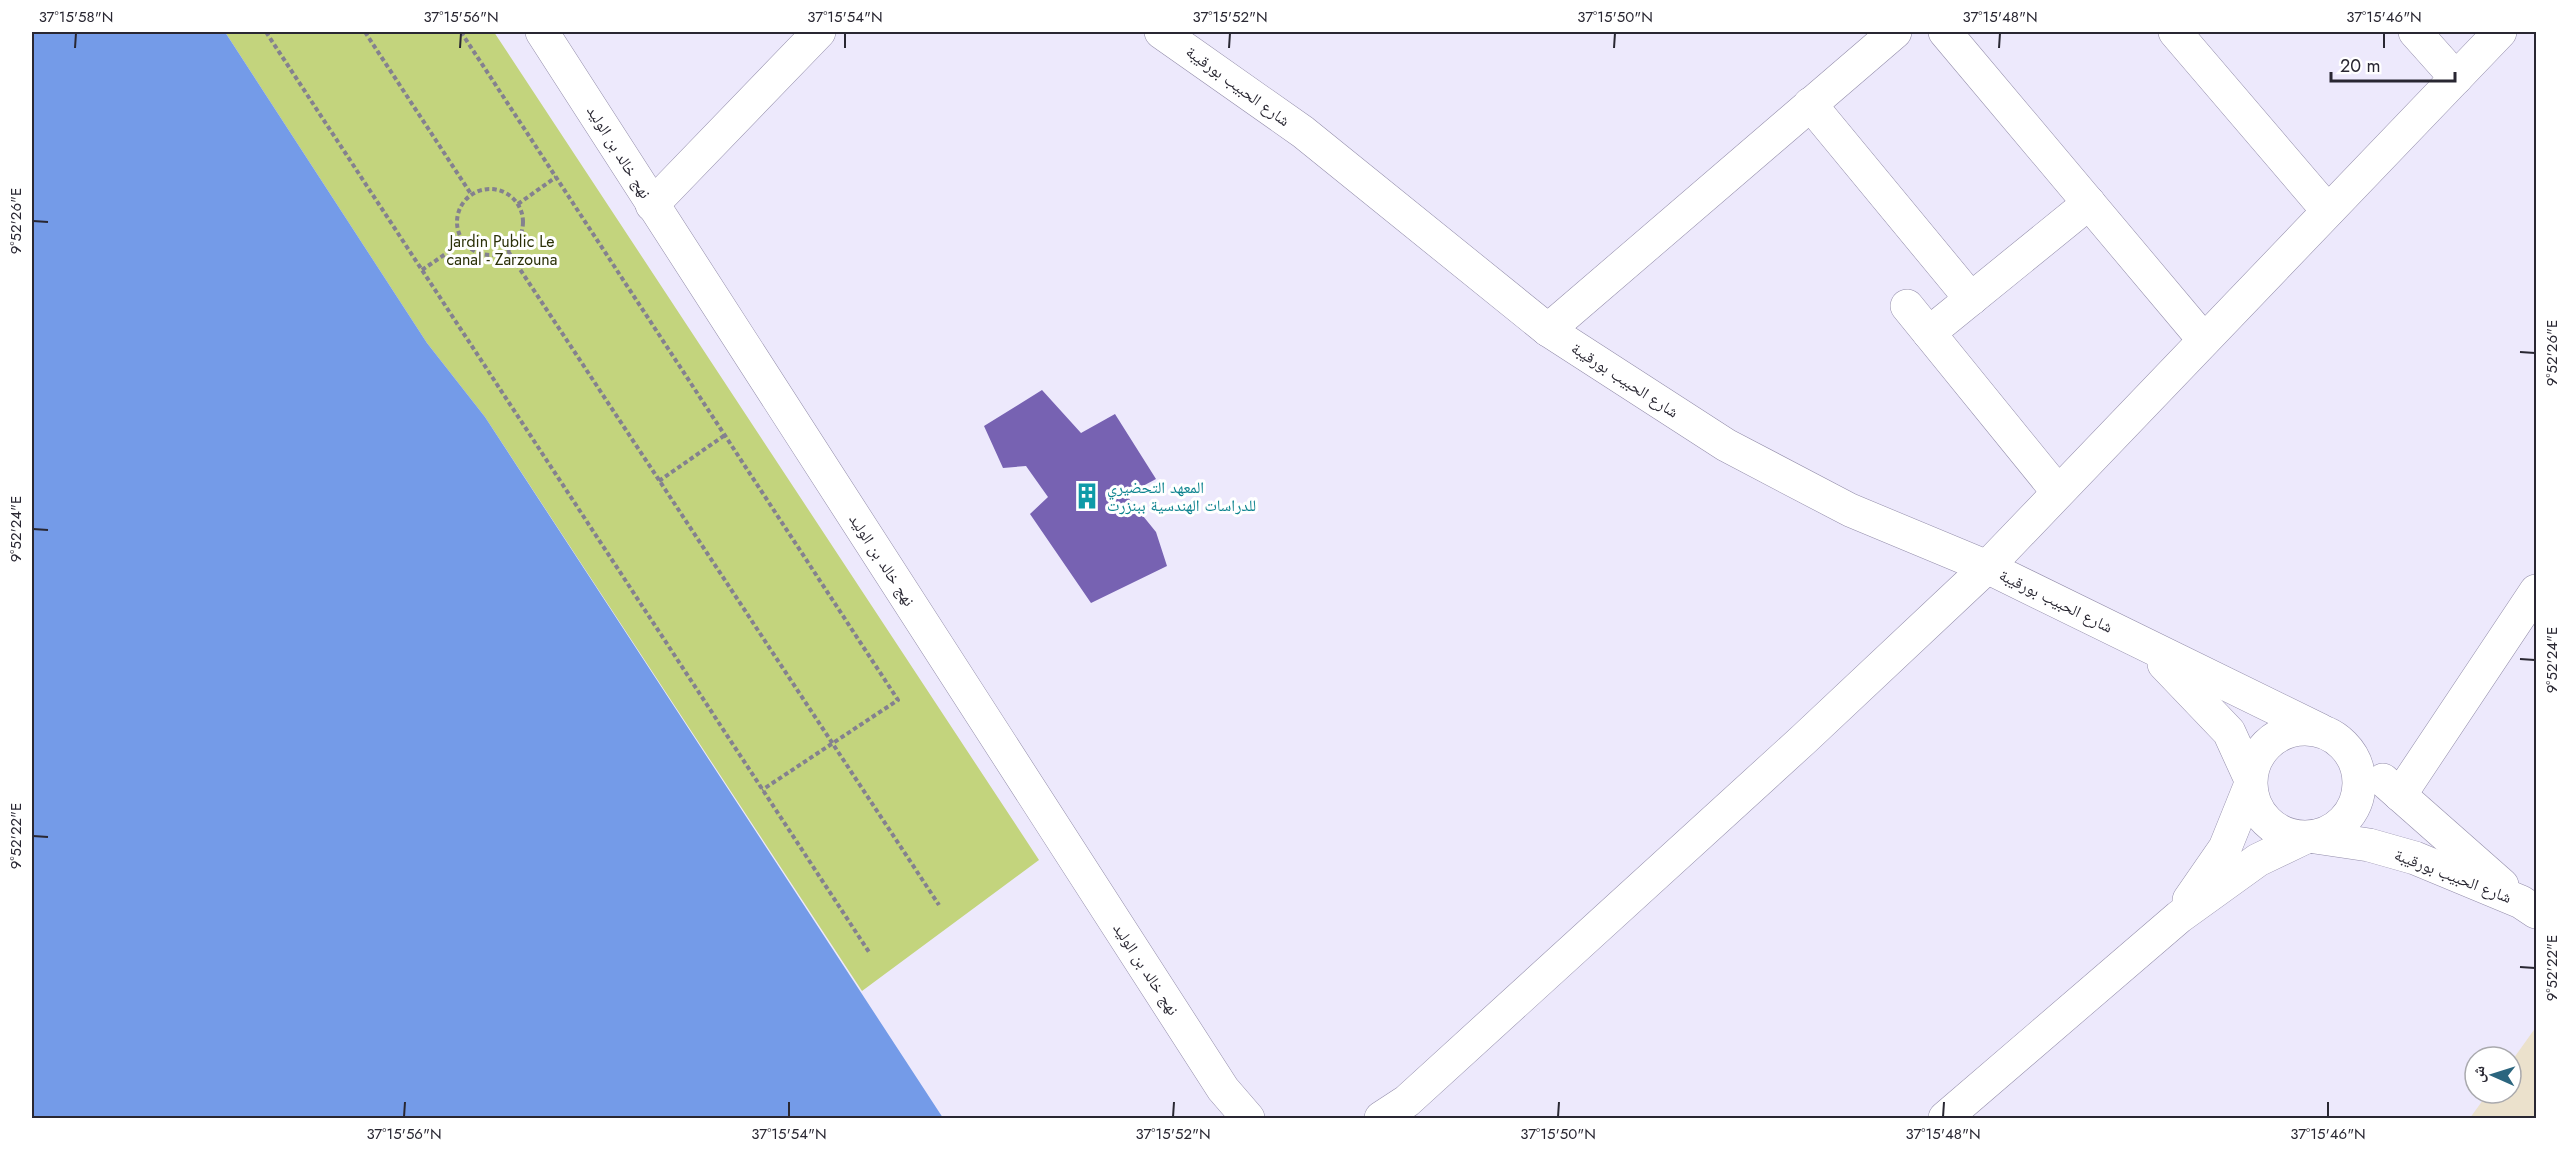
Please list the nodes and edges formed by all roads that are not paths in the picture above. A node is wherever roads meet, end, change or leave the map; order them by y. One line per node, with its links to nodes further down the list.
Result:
1 (542, 32): 12 (street, نهج خالد بن الوليد)
2 (819, 32): 12 (street)
3 (1161, 32): 16 (street, شارع الحبيب بورقيبة)
4 (1945, 32): 11 (street)
5 (2175, 32): 13 (street)
6 (2415, 32): 9 (street)
7 (2500, 32): 9 (street)
8 (1888, 34): 10 (street)
9 (2456, 78): 13 (street)
10 (1810, 104): 14 (street); 16 (street)
11 (2089, 203): 14 (street); 18 (street)
12 (652, 204): 29 (street, نهج خالد بن الوليد)
13 (2328, 211): 18 (street)
14 (1971, 299): 17 (street)
15 (1907, 306): 17 (street)
16 (1548, 330): 20 (street, شارع الحبيب بورقيبة)
17 (1929, 333): 19 (street)
18 (2204, 340): 19 (street)
19 (2058, 492): 20 (street)
20 (1986, 567): 22 (street, شارع الحبيب بورقيبة); 32 (street)
21 (2536, 591): 25 (street)
22 (2141, 642): 23 (street, شارع الحبيب بورقيبة); 24 (street, شارع الحبيب بورقيبة)
23 (2333, 739): 24 (street); 25 (street, شارع الحبيب بورقيبة); 26 (street)
24 (2250, 782): 26 (street); 28 (street)
25 (2400, 795): 27 (street, شارع الحبيب بورقيبة)
26 (2310, 837): 27 (street, شارع الحبيب بورقيبة); 28 (street)
27 (2529, 907)
28 (2179, 917): 33 (street)
29 (1223, 1089): 30 (street, نهج خالد بن الوليد); 31 (street, نهج خالد بن الوليد)
30 (1236, 1119)
31 (1248, 1119)
32 (1381, 1119)
33 (1944, 1119)

